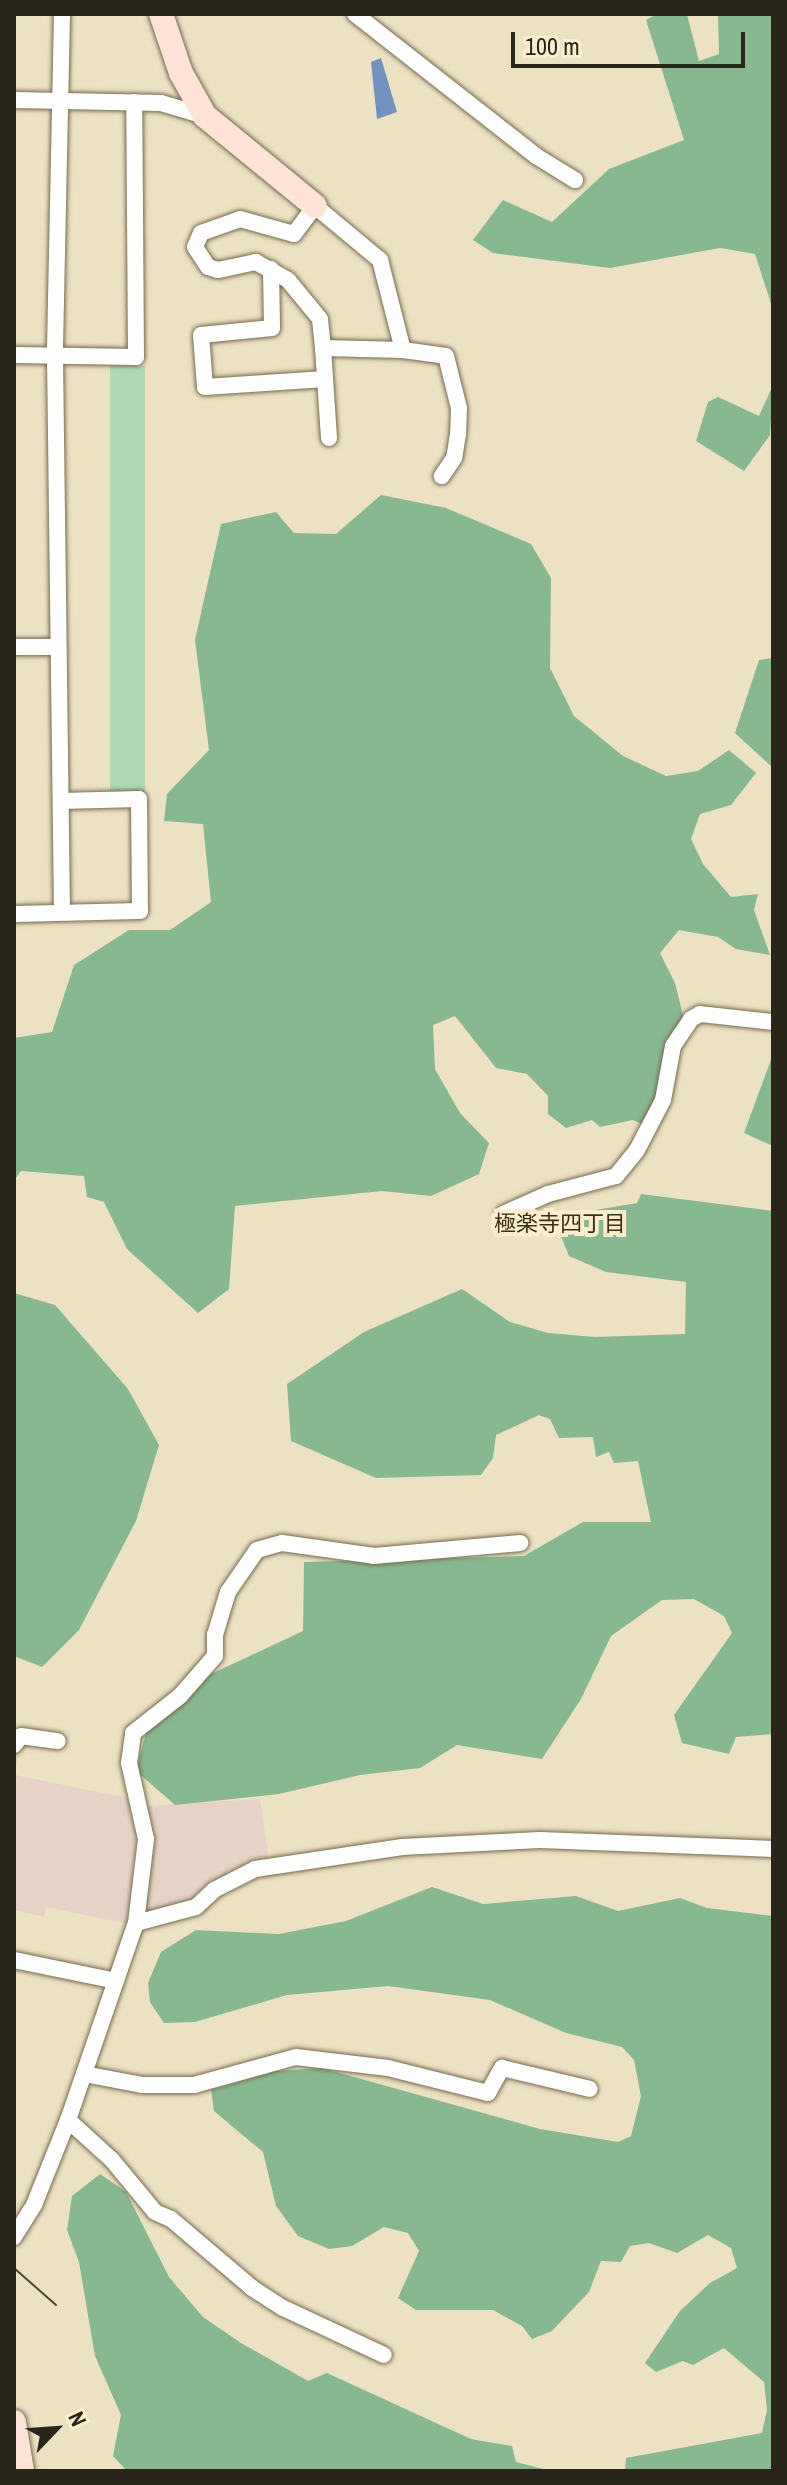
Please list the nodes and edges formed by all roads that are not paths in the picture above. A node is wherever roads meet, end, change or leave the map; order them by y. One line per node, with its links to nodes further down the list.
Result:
1 (62, 14): 5 (street)
2 (161, 14): 7 (street)
3 (355, 14): 8 (street)
4 (14, 100): 5 (street)
5 (61, 101): 6 (street); 14 (street)
6 (134, 102): 7 (street); 14 (street)
7 (205, 116): 9 (street)
8 (575, 180)
9 (315, 206): 10 (street); 12 (street)
10 (271, 269): 11 (street); 15 (street)
11 (323, 348): 12 (street); 15 (street)
12 (403, 350): 17 (street)
13 (14, 355): 14 (street)
14 (55, 356): 19 (street)
15 (325, 379): 16 (street)
16 (329, 438)
17 (442, 476)
18 (14, 647): 19 (street)
19 (57, 647): 20 (street)
20 (61, 801): 21 (street); 21 (street)
21 (62, 912): 22 (street)
22 (14, 914)
23 (773, 1022): 24 (street)
24 (503, 1214)
25 (520, 1543): 29 (street)
26 (58, 1741): 27 (street)
27 (14, 1745)
28 (773, 1849): 29 (street)
29 (136, 1923): 31 (street)
30 (14, 1960): 31 (street)
31 (116, 1981): 32 (street)
32 (84, 2074): 33 (street); 34 (street)
33 (590, 2089)
34 (68, 2120): 35 (street); 36 (street)
35 (14, 2237)
36 (384, 2355)
37 (14, 2422): 38 (street)
38 (22, 2471)

